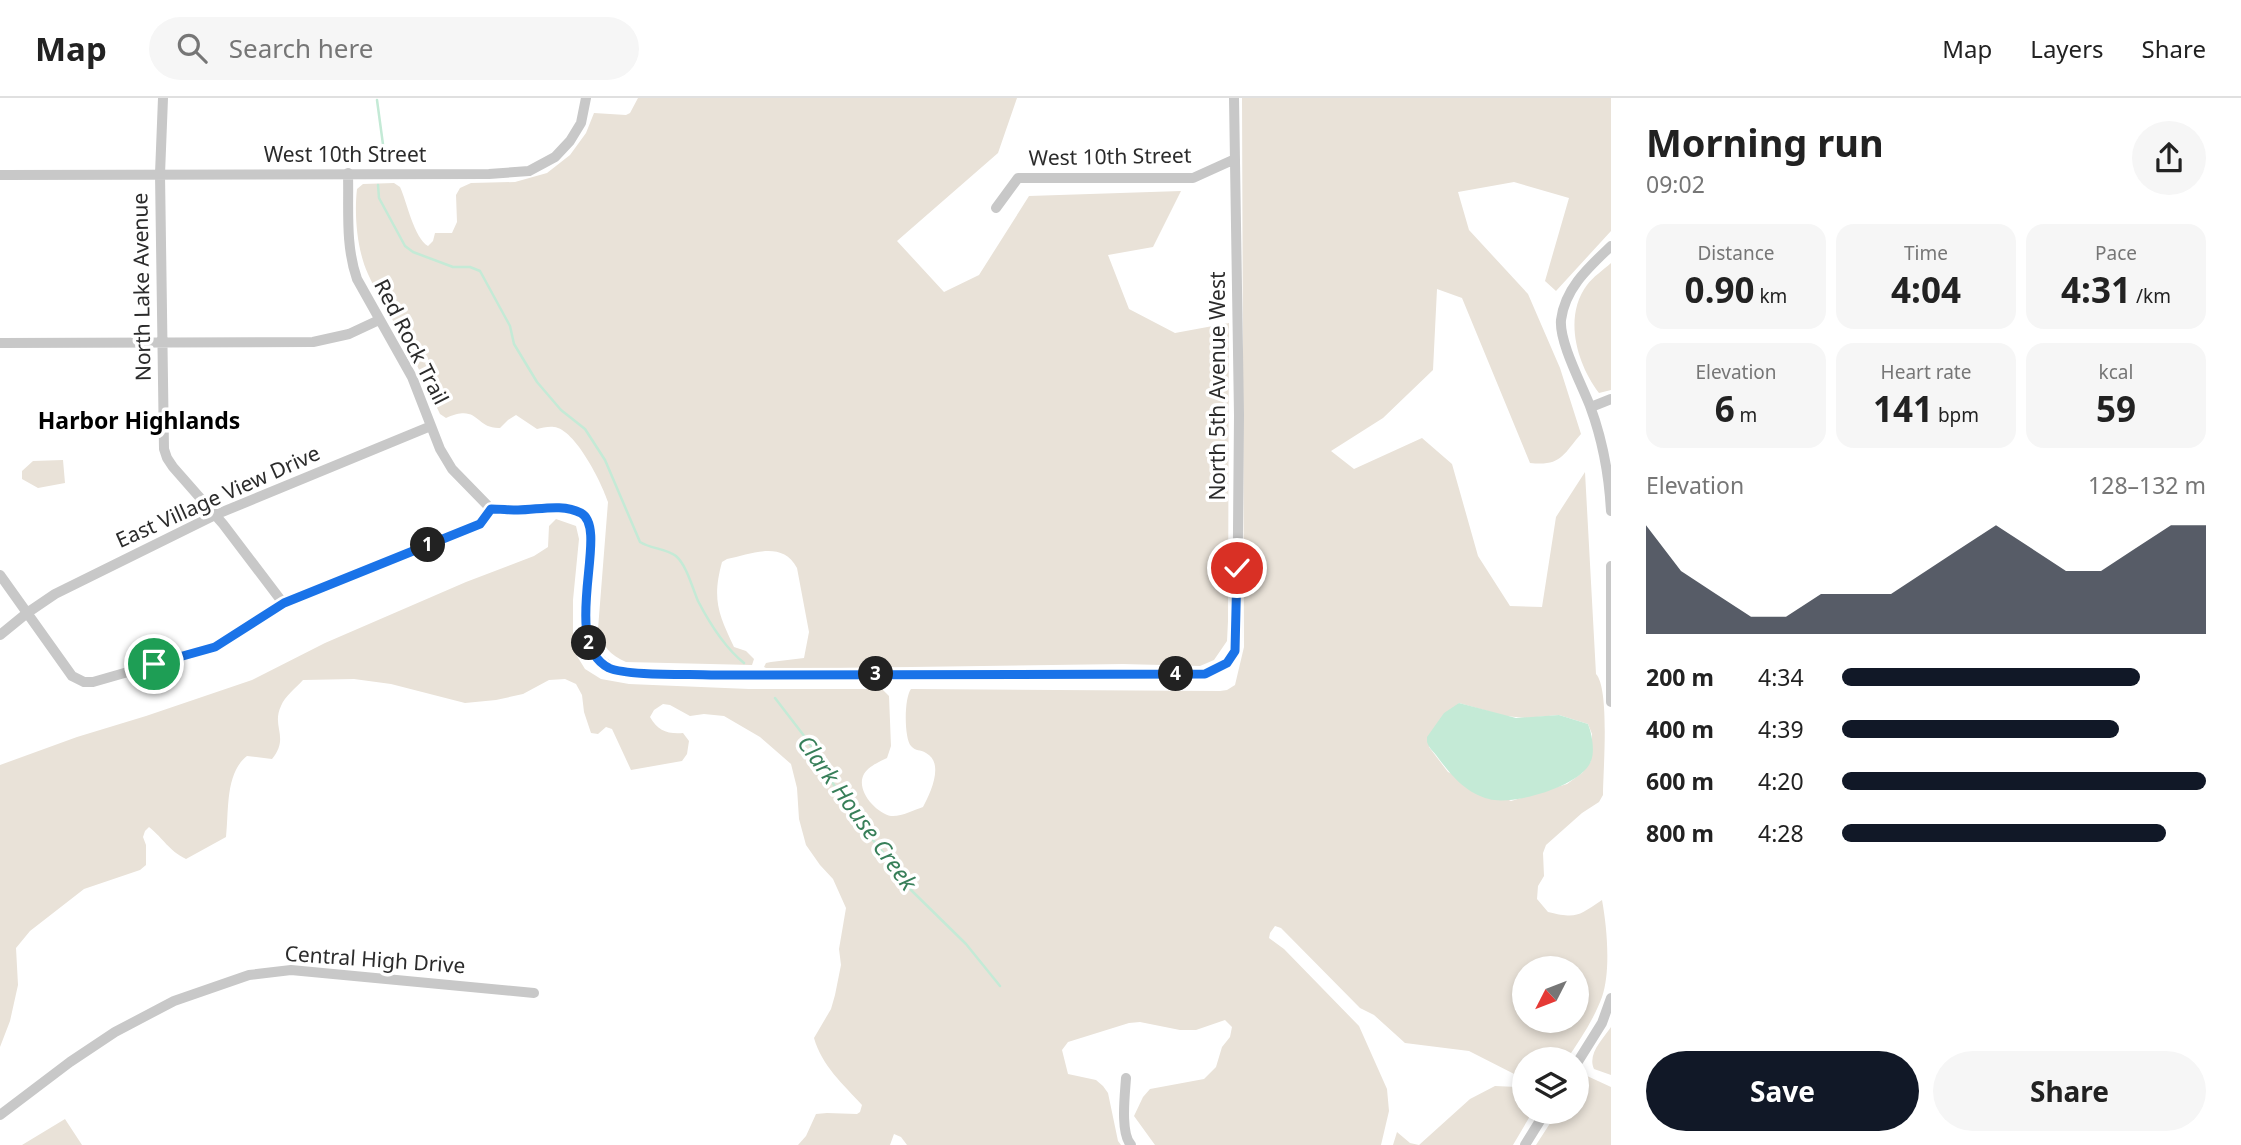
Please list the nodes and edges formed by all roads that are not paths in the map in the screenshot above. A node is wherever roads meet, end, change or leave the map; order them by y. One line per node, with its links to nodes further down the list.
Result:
1 (163, 98): 6 (street, North Lake Avenue)
2 (586, 98): 5 (street, West 10th Street)
3 (1234, 98): 4 (street, North 5th Avenue West)
4 (1235, 159): 8 (street, West 10th Street); 16 (street, North 5th Avenue West)
5 (348, 173): 6 (street, West 10th Street); 10 (street, Red Rock Trail)
6 (160, 174): 7 (street, West 10th Street); 11 (street, North Lake Avenue)
7 (0, 175)
8 (996, 208)
9 (1611, 246): 14 (street)
10 (379, 320): 11 (street); 15 (street, Red Rock Trail)
11 (162, 342): 12 (street); 18 (street, North Lake Avenue)
12 (0, 343)
13 (1611, 399): 14 (street)
14 (1591, 407): 17 (street)
15 (431, 426): 16 (street, Red Rock Trail); 18 (street, East Village View Drive)
16 (491, 509): 21 (street)
17 (1611, 511)
18 (215, 515): 21 (street, North Lake Avenue); 22 (street, East Village View Drive)
19 (1611, 566): 24 (street)
20 (0, 575): 22 (street)
21 (284, 603): 22 (street)
22 (27, 613): 23 (street, East Village View Drive)
23 (0, 635)
24 (1611, 681): 25 (street)
25 (1611, 702)
26 (534, 993): 30 (street, Central High Drive)
27 (1611, 998): 28 (street)
28 (1587, 1047)
29 (1126, 1078): 32 (street)
30 (0, 1115)
31 (1538, 1124): 33 (street)
32 (1131, 1145)
33 (1525, 1145)

